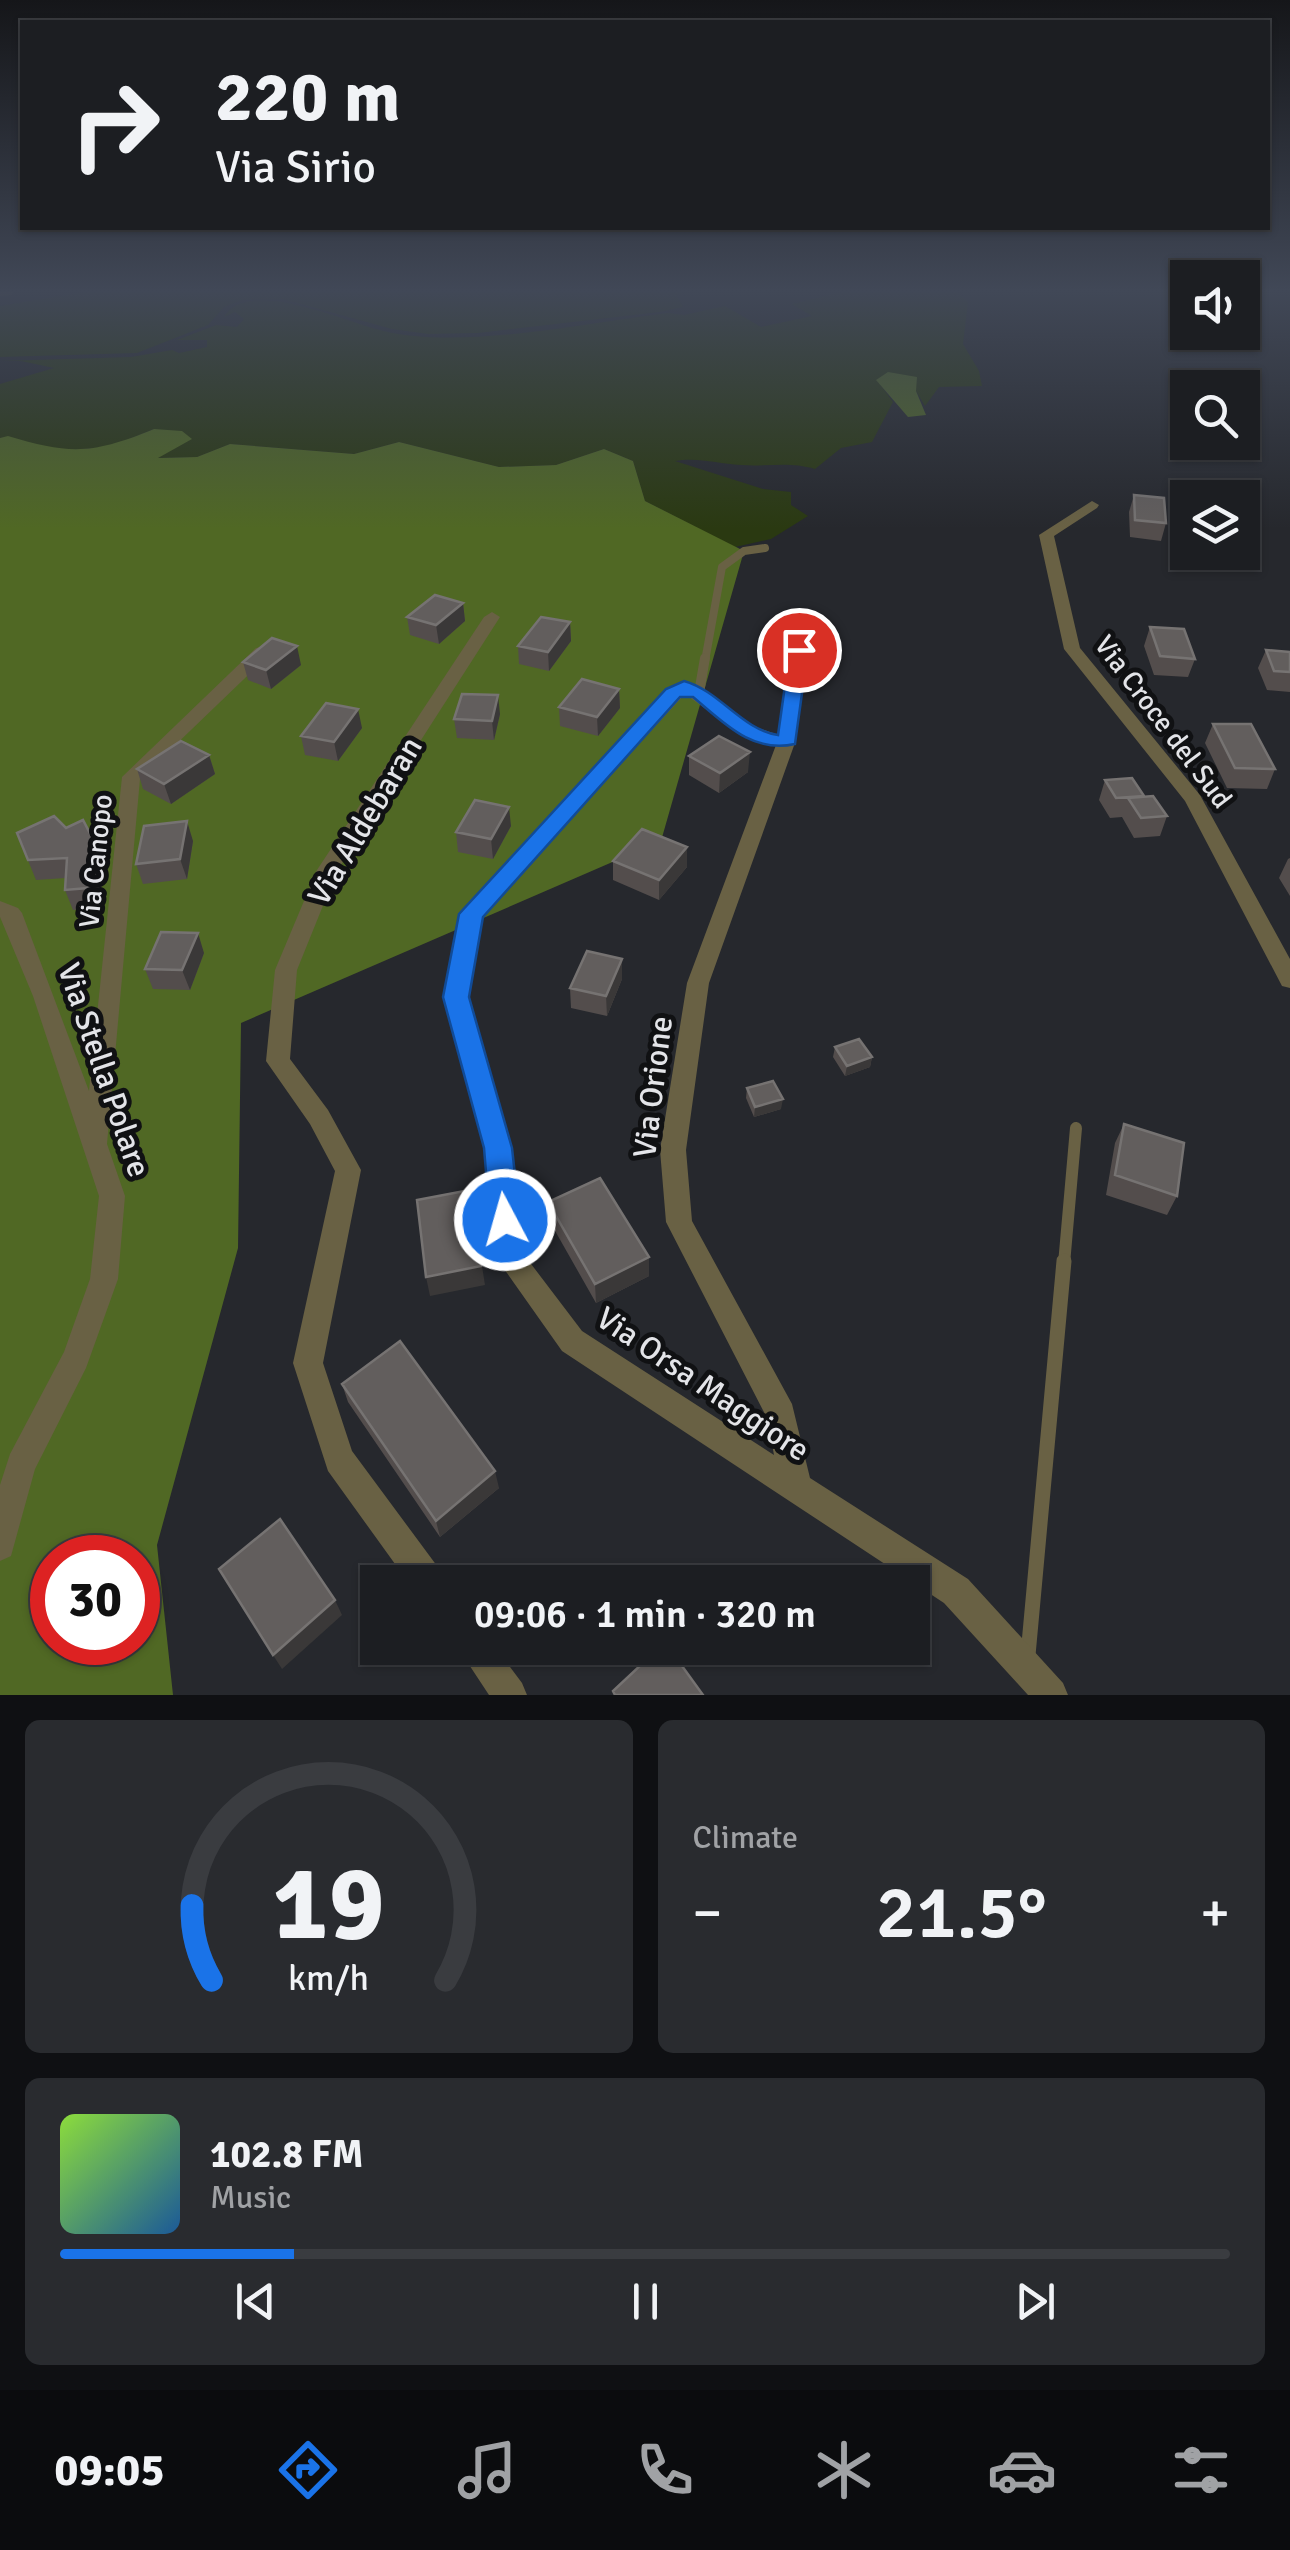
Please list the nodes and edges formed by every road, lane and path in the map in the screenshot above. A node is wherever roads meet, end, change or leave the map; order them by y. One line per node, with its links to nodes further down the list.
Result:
1 (1092, 505): 9 (street, Via Croce del Sud)
2 (764, 548): 6 (lane)
3 (492, 617): 14 (street, Via Aldebaran)
4 (274, 640): 11 (street, Via Canopo)
5 (799, 650): 7 (street, Via Orione)
6 (686, 693): 7 (street); 12 (street, Via Orsa Maggiore)
7 (787, 740): 12 (street, Via Orione)
8 (0, 908): 11 (street, Via Stella Polare)
9 (1290, 980)
10 (1076, 1128): 16 (lane)
11 (96, 1147): 13 (street, Via Stella Polare)
12 (798, 1490): 16 (street, Via Orsa Maggiore)
13 (0, 1544)
14 (416, 1565)
15 (488, 1665): 17 (street)
16 (1027, 1669): 18 (street, Via Orsa Maggiore)
17 (510, 1695)
18 (1051, 1695)

